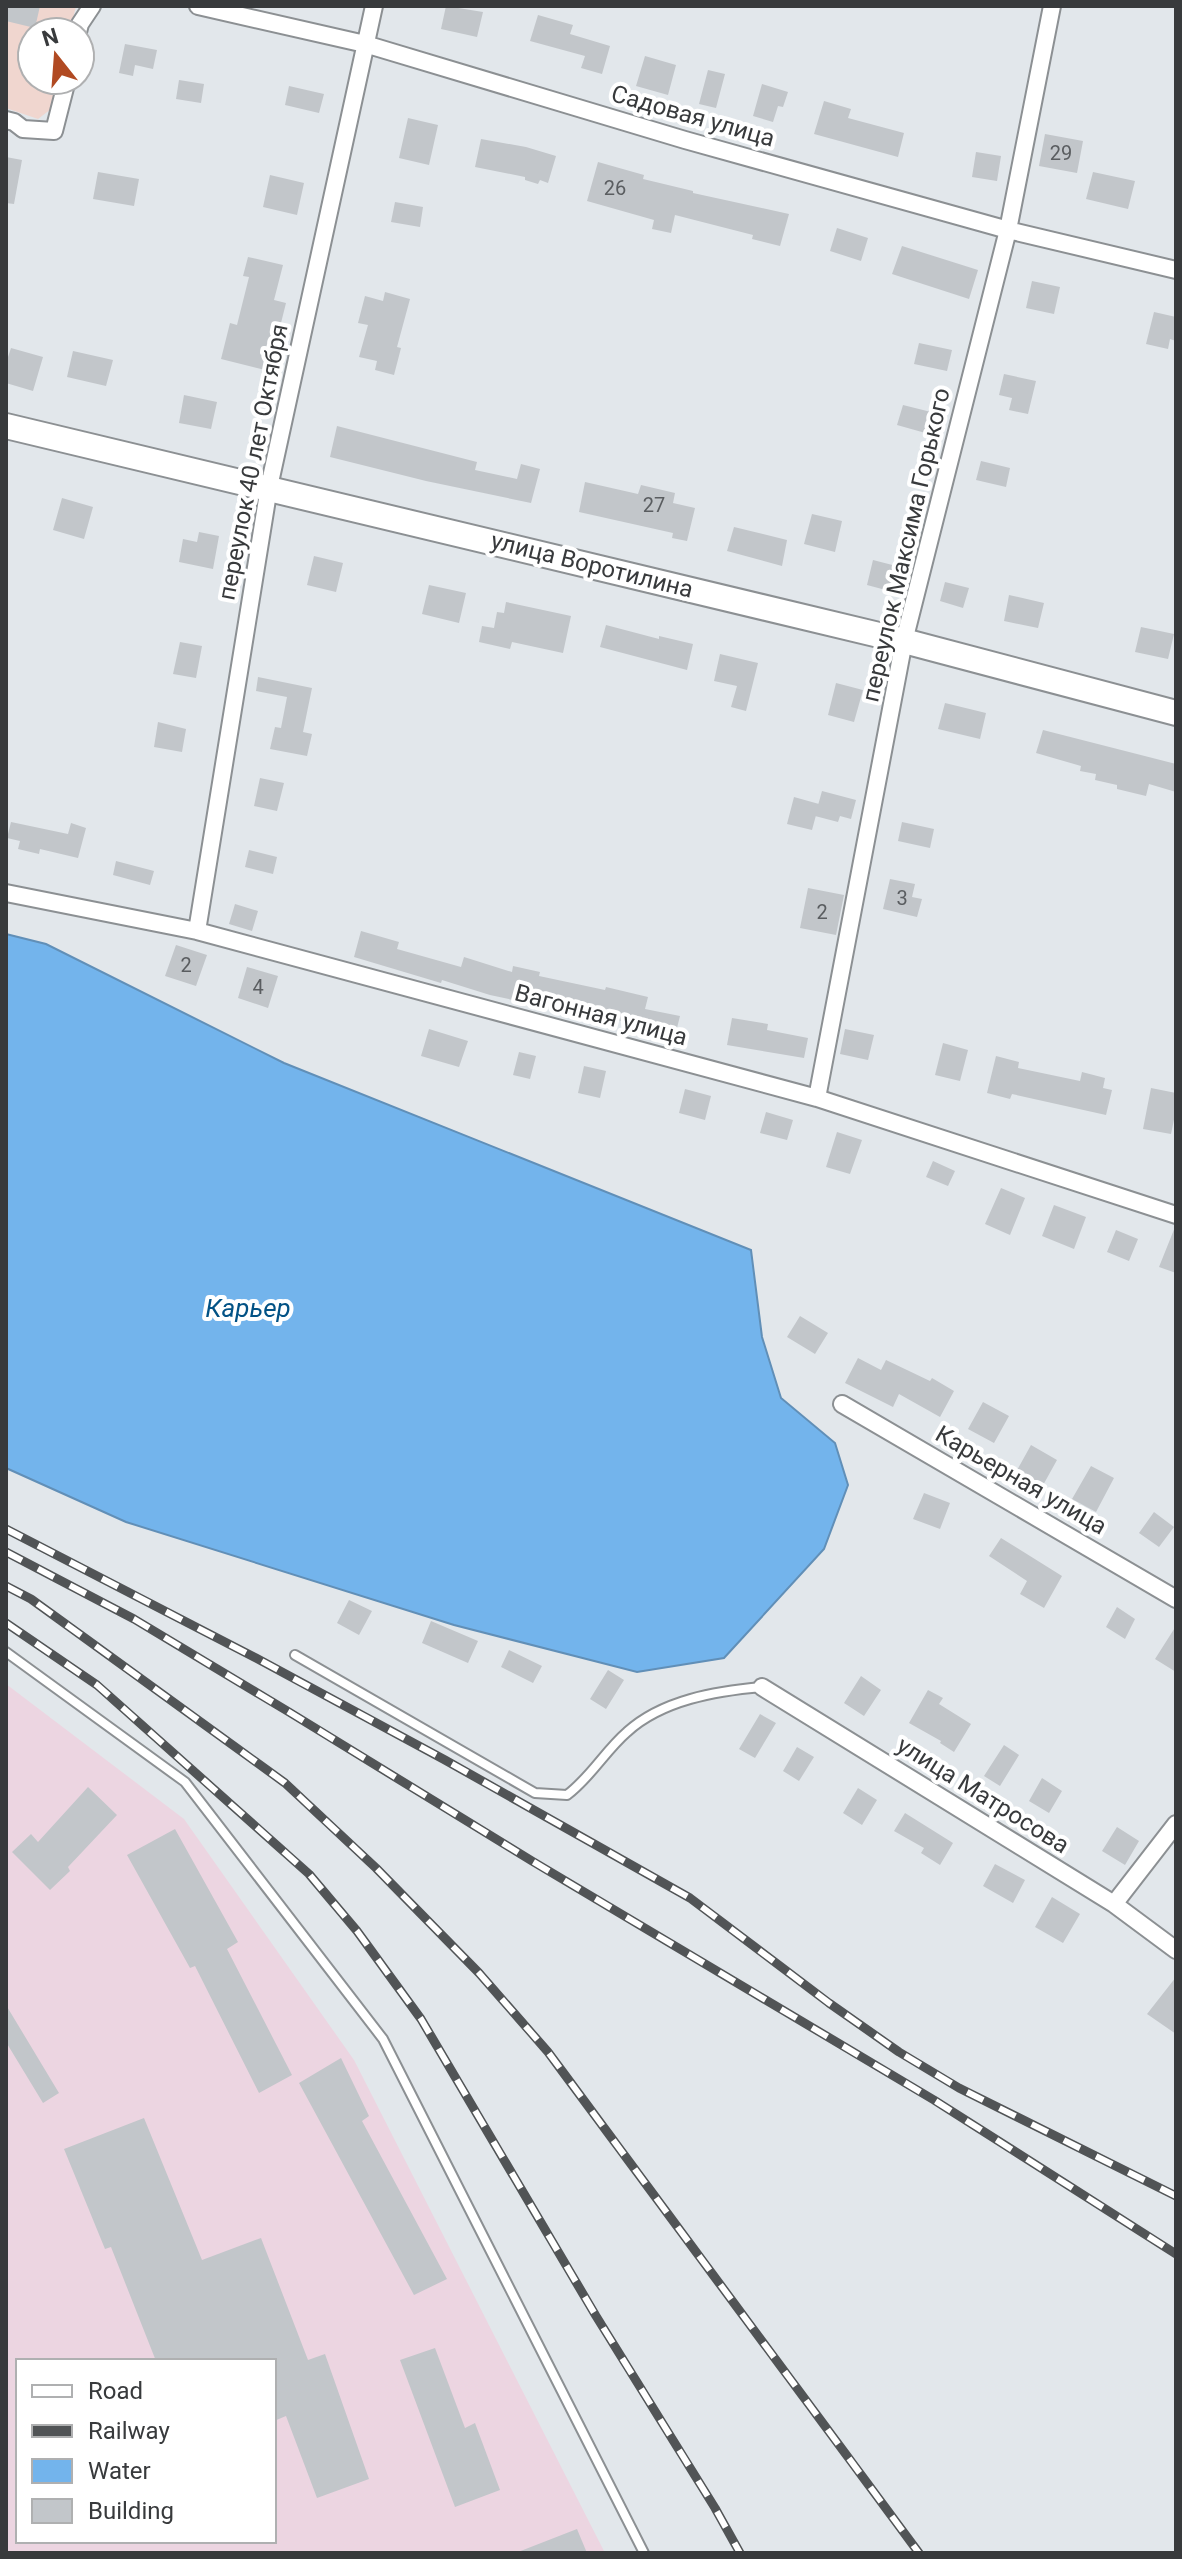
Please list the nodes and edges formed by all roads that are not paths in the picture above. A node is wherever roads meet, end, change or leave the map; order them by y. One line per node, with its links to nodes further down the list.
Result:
1 (198, 6): 4 (street, Садовая улица)
2 (374, 6): 4 (street, переулок 40 лет Октября)
3 (1052, 6): 7 (street, переулок Максима Горького)
4 (365, 44): 7 (street, Садовая улица); 10 (street, переулок 40 лет Октября)
5 (63, 96): 6 (street)
6 (6, 120)
7 (1008, 230): 8 (street, Садовая улица); 11 (street, переулок Максима Горького)
8 (1176, 270)
9 (6, 426): 10 (street, улица Воротилина)
10 (269, 487): 11 (street, улица Воротилина); 14 (street, переулок 40 лет Октября)
11 (904, 641): 12 (street, улица Воротилина); 15 (street, переулок Максима Горького)
12 (1176, 713)
13 (6, 893): 14 (street, Вагонная улица)
14 (197, 931): 15 (street, Вагонная улица)
15 (817, 1098): 16 (street, Вагонная улица)
16 (1176, 1215)
17 (842, 1404): 18 (street, Карьерная улица)
18 (1176, 1599)
19 (6, 1652): 25 (lane)
20 (295, 1655): 21 (lane)
21 (762, 1687): 23 (street, улица Матросова)
22 (1176, 1824): 23 (street)
23 (1114, 1904): 24 (street, улица Матросова)
24 (1176, 1950)
25 (644, 2553)

